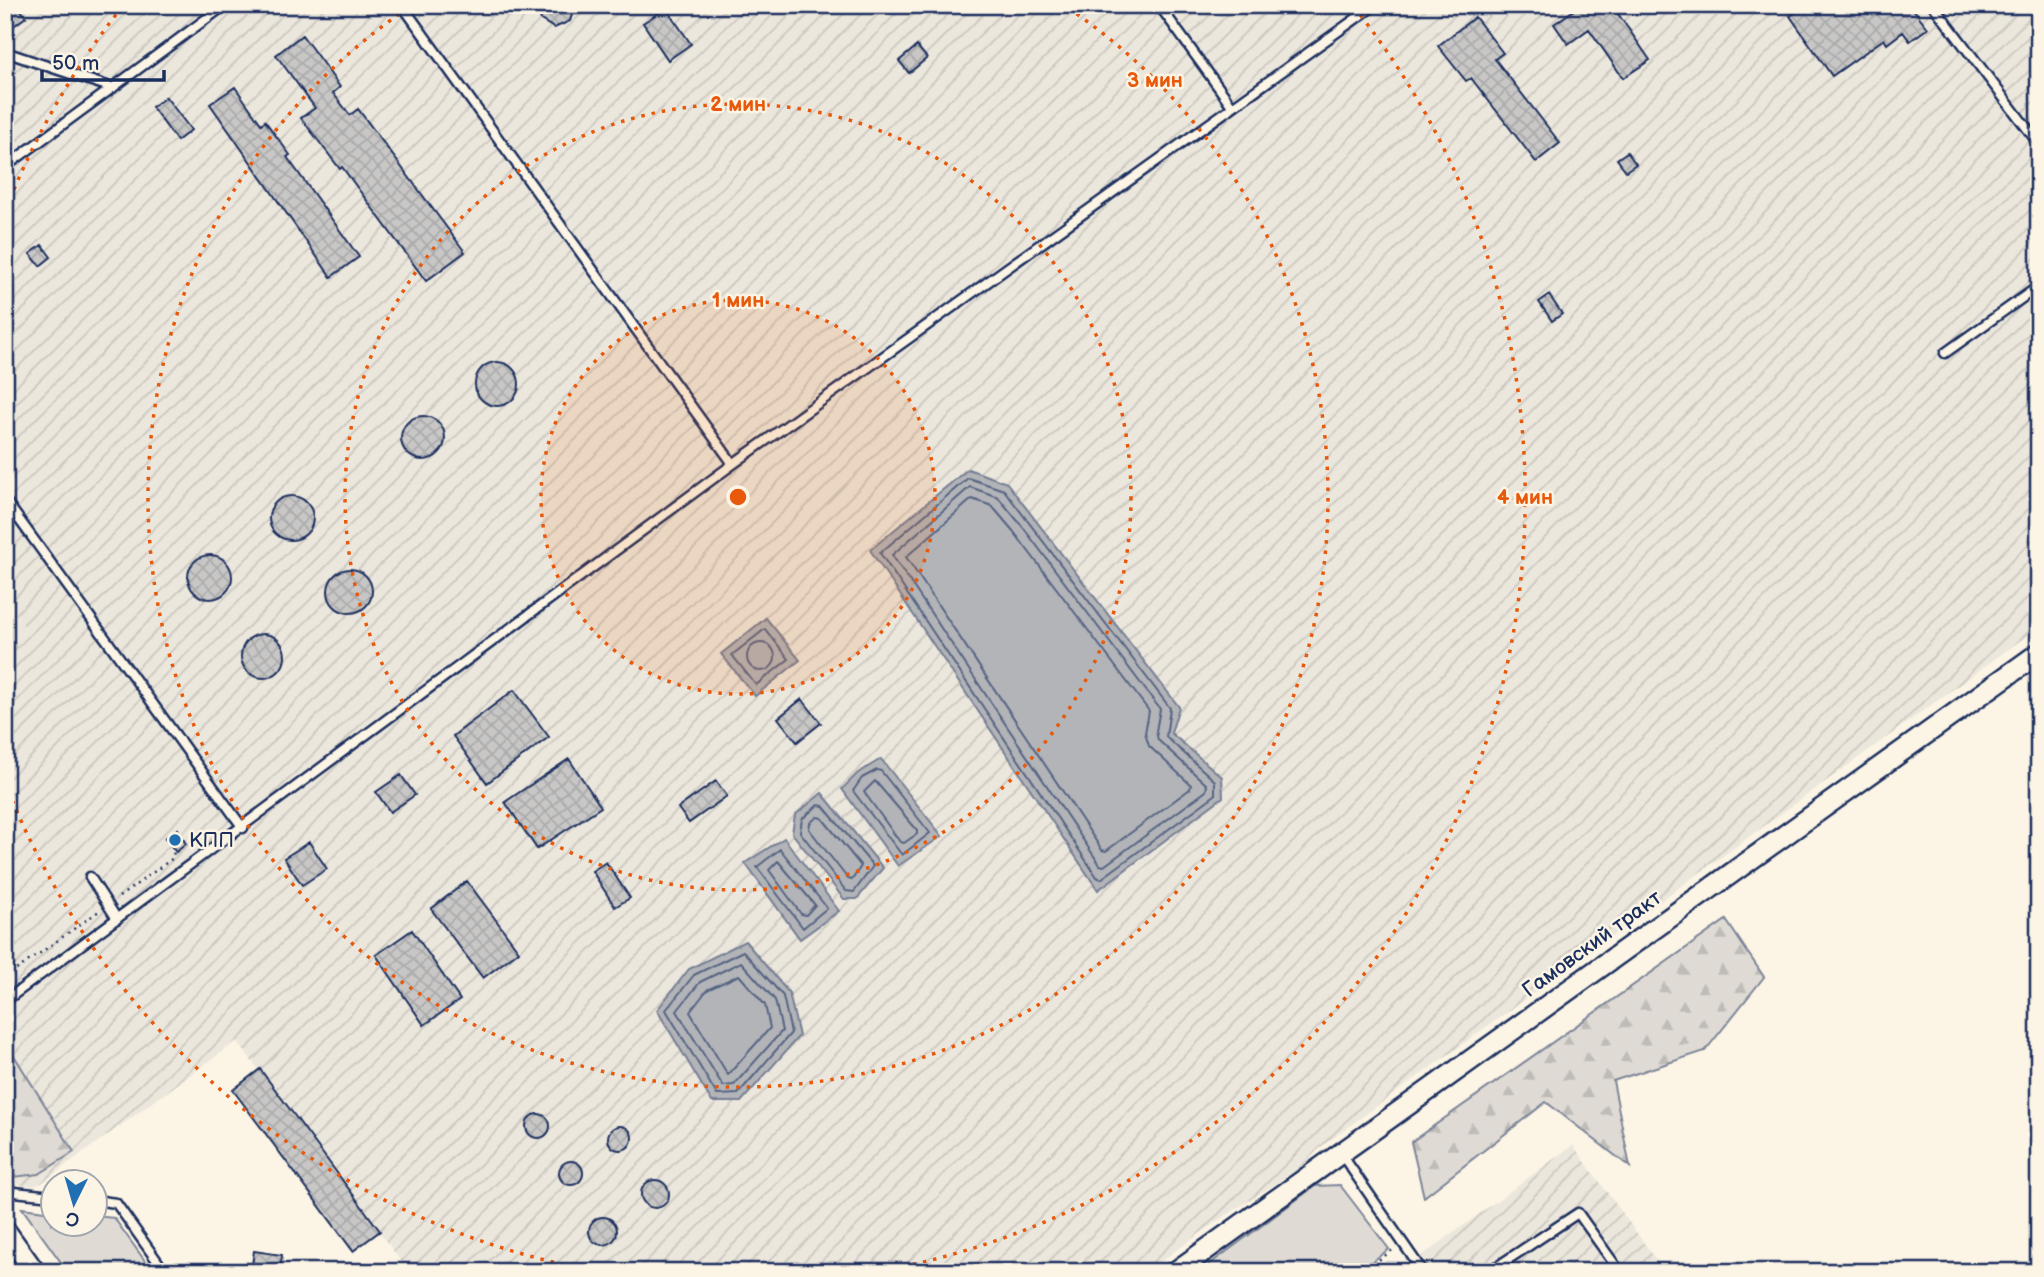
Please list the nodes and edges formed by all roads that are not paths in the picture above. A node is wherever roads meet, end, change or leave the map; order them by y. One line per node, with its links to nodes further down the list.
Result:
1 (225, 5): 7 (lane)
2 (402, 5): 13 (lane)
3 (1159, 5): 8 (lane)
4 (1375, 5): 8 (lane)
5 (1933, 5): 9 (lane)
6 (5, 52): 7 (lane)
7 (113, 88): 10 (lane)
8 (1232, 106): 13 (lane)
9 (2039, 144)
10 (5, 167)
11 (2039, 286): 12 (lane)
12 (1945, 353)
13 (733, 464): 16 (lane)
14 (5, 500): 16 (lane)
15 (2038, 655): 20 (street, Гамовский тракт)
16 (243, 828): 18 (lane)
17 (90, 877): 18 (lane)
18 (117, 919): 19 (lane)
19 (5, 1001)
20 (1340, 1152): 27 (street, Гамовский тракт); 28 (lane)
21 (5, 1191): 22 (lane)
22 (38, 1195)
23 (108, 1202): 26 (lane)
24 (5, 1230): 25 (street)
25 (35, 1272)
26 (165, 1272)
27 (1175, 1272)
28 (1423, 1272)
29 (1489, 1272): 30 (lane)
30 (1620, 1272)

